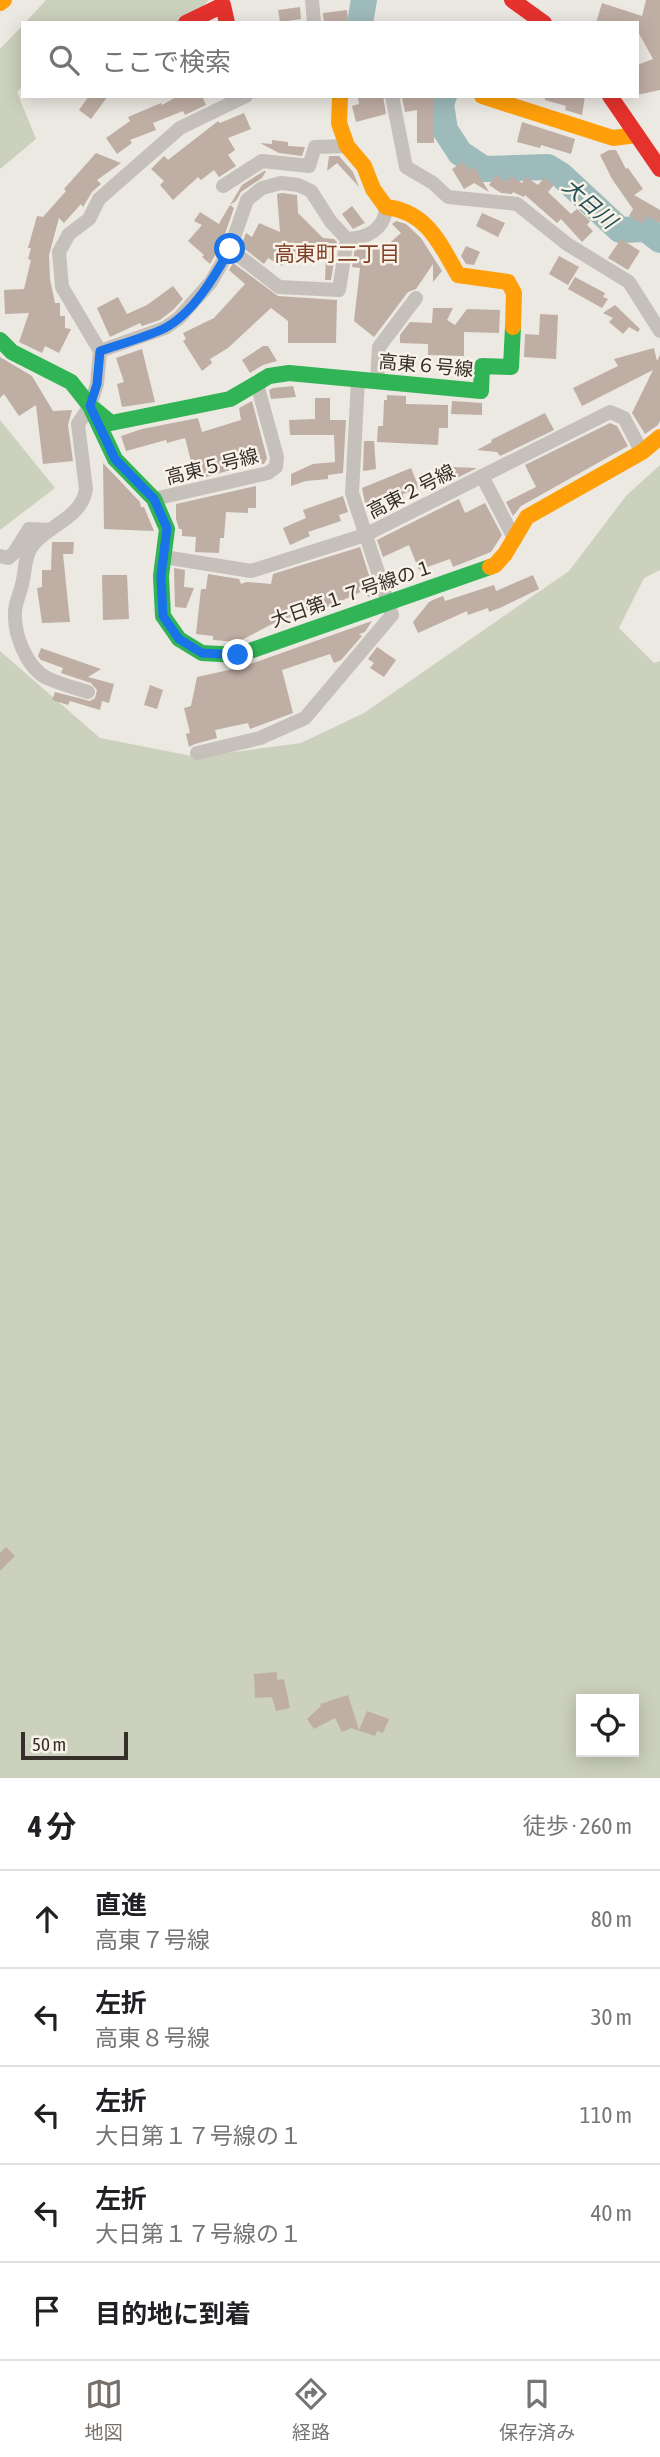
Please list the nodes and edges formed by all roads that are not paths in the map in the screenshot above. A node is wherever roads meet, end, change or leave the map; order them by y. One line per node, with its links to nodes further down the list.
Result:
1 (4, 0): 4 (street)
2 (312, 0): 7 (street)
3 (512, 0): 8 (street)
4 (0, 3)
5 (190, 21): 6 (street)
6 (227, 21)
7 (314, 21)
8 (541, 21)
9 (239, 98): 24 (street)
10 (340, 98): 15 (street)
11 (392, 98): 22 (street)
12 (488, 98): 14 (street)
13 (611, 98): 14 (street)
14 (636, 135): 16 (street)
15 (347, 146): 17 (street); 18 (street)
16 (660, 169)
17 (223, 186)
18 (386, 207): 19 (street); 26 (street, 高東６号線)
19 (346, 239): 20 (street); 20 (street)
20 (230, 249): 24 (street)
21 (416, 298): 26 (street)
22 (660, 331)
23 (0, 340): 28 (street, 大日第１７号線の１)
24 (100, 351): 28 (street)
25 (358, 380): 26 (street, 高東６号線); 27 (street, 高東６号線); 34 (street)
26 (377, 382)
27 (257, 384): 28 (street, 高東６号線); 32 (street, 高東５号線)
28 (90, 406): 32 (street, 大日第１７号線の１); 33 (street)
29 (660, 437): 30 (street, 大日第１７号線の１)
30 (642, 452): 31 (street, 高東２号線); 35 (street, 大日第１７号線の１)
31 (482, 476): 34 (street, 高東２号線); 35 (street)
32 (154, 499): 37 (street, 大日第１７号線の１)
33 (50, 530): 36 (street); 39 (street)
34 (365, 535): 37 (street, 高東２号線); 38 (street)
35 (514, 540): 38 (street, 大日第１７号線の１)
36 (0, 556)
37 (164, 557): 38 (street, 大日第１７号線の１)
38 (390, 603): 40 (street)
39 (88, 692)
40 (197, 753)

